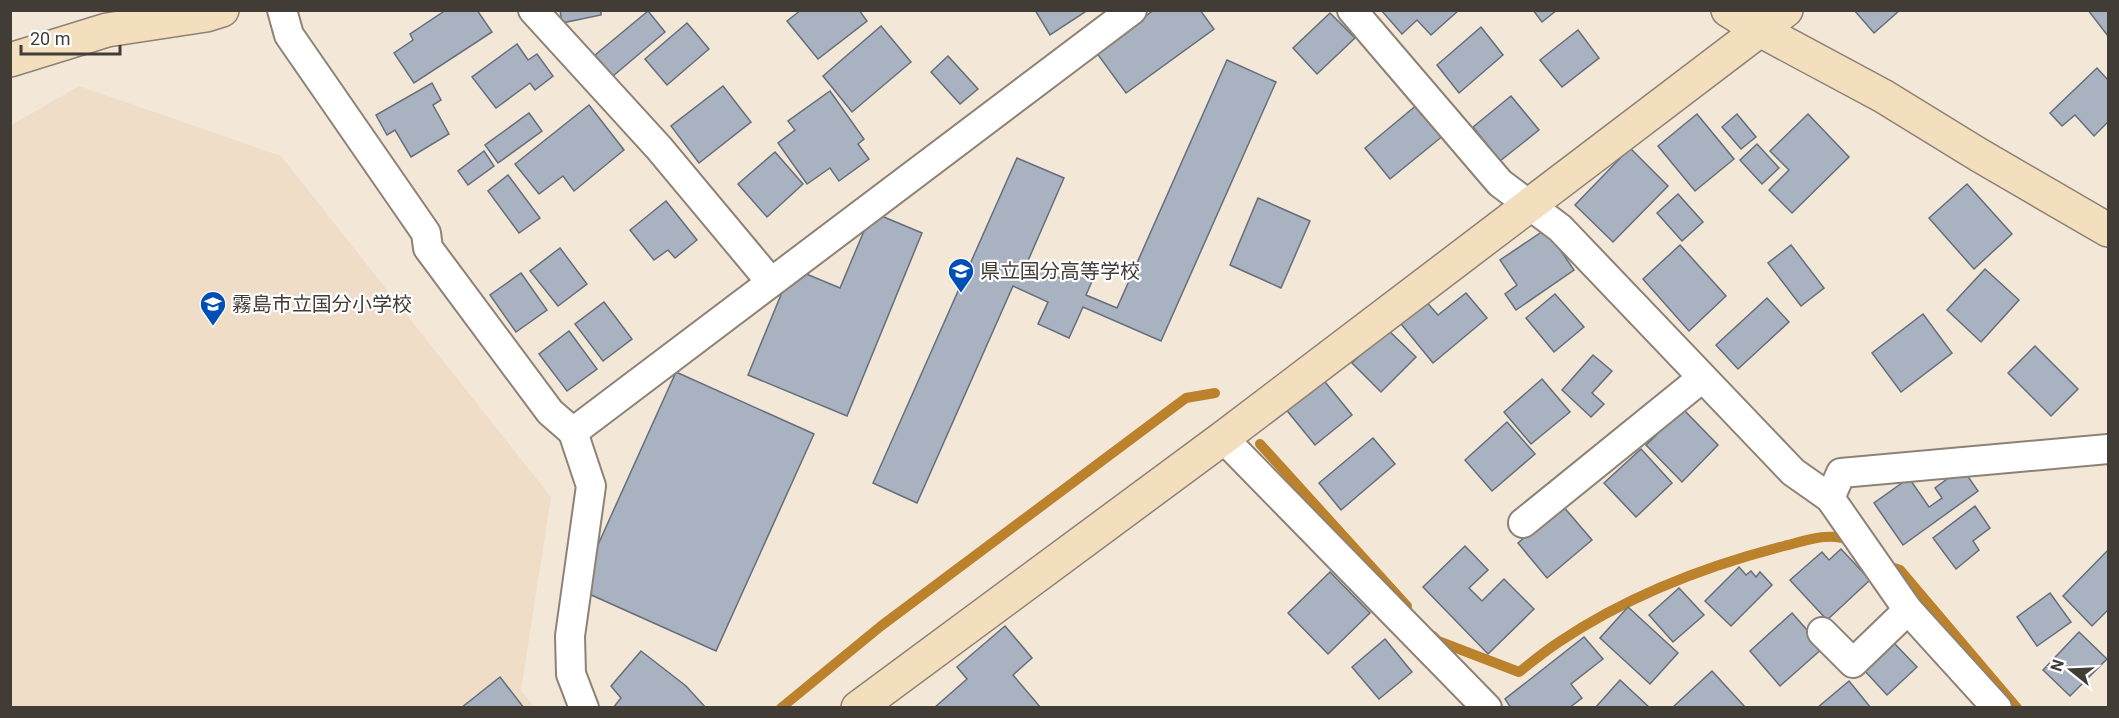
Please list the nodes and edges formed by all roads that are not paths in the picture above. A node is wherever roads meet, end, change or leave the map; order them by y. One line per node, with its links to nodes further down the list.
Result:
1 (222, 10): 9 (street)
2 (282, 10): 14 (street)
3 (532, 10): 12 (street)
4 (1132, 10): 12 (street)
5 (1352, 10): 10 (street)
6 (1728, 10): 8 (street)
7 (1786, 10): 8 (street)
8 (1760, 30): 10 (street); 11 (street)
9 (10, 60)
10 (1529, 206): 13 (street); 15 (street)
11 (2109, 230)
12 (770, 281): 14 (street)
13 (1702, 378): 17 (street); 18 (street)
14 (573, 432): 22 (street)
15 (1223, 438): 23 (street); 24 (street)
16 (2109, 449): 17 (street)
17 (1830, 498): 19 (street)
18 (1523, 523)
19 (1908, 610): 20 (street); 21 (street)
20 (1822, 632)
21 (1984, 703)
22 (584, 708)
23 (858, 708)
24 (1487, 708)

